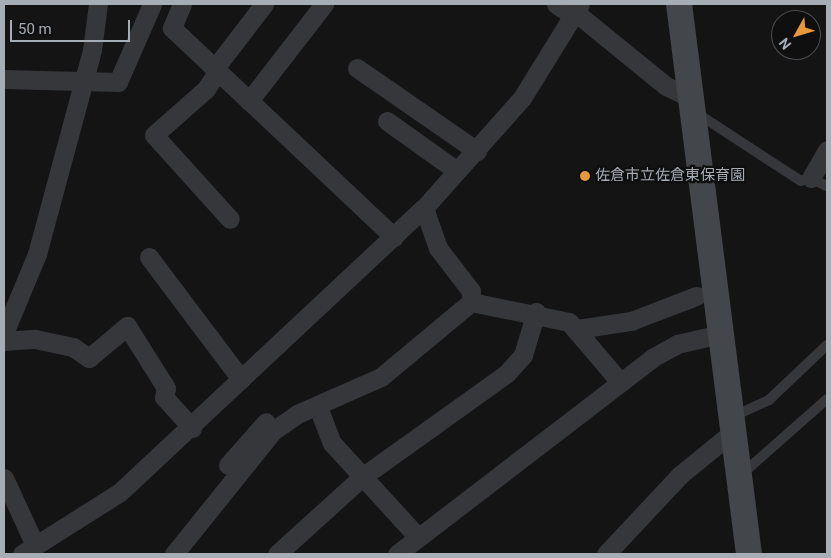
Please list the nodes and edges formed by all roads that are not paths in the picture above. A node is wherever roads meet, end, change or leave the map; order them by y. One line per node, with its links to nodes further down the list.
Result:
1 (94, 4): 2 (street)
2 (98, 4): 13 (street)
3 (152, 4): 13 (street)
4 (182, 4): 11 (street)
5 (264, 4): 11 (street)
6 (324, 4): 14 (street)
7 (556, 4): 9 (street)
8 (679, 4): 15 (street)
9 (576, 11): 15 (street); 18 (street)
10 (357, 68): 18 (street)
11 (216, 70): 14 (street); 22 (street)
12 (4, 79): 13 (street)
13 (84, 81): 29 (street)
14 (249, 101): 23 (street)
15 (692, 104): 20 (lane); 30 (street)
16 (387, 121): 19 (street)
17 (827, 150): 20 (street)
18 (477, 151): 19 (street)
19 (456, 171): 21 (street)
20 (819, 182)
21 (424, 208): 23 (street); 26 (street)
22 (230, 219)
23 (394, 237): 33 (street)
24 (149, 257): 33 (street)
25 (696, 296): 28 (street)
26 (471, 302): 27 (street); 36 (street)
27 (536, 312): 28 (street); 40 (street)
28 (577, 329): 34 (street)
29 (4, 333)
30 (721, 334): 34 (street); 37 (street)
31 (4, 341): 38 (street)
32 (827, 345): 37 (lane)
33 (241, 379): 38 (street)
34 (620, 382): 43 (street)
35 (827, 399): 41 (lane)
36 (318, 407): 39 (street); 40 (street)
37 (733, 424): 41 (street); 49 (street)
38 (192, 428): 44 (street)
39 (276, 428): 45 (street); 46 (street)
40 (362, 477): 43 (street); 47 (street)
41 (740, 477): 50 (street)
42 (4, 478): 44 (street)
43 (417, 536): 48 (street)
44 (28, 550)
45 (158, 554)
46 (174, 554)
47 (277, 554)
48 (397, 554)
49 (606, 554)
50 (750, 554)

